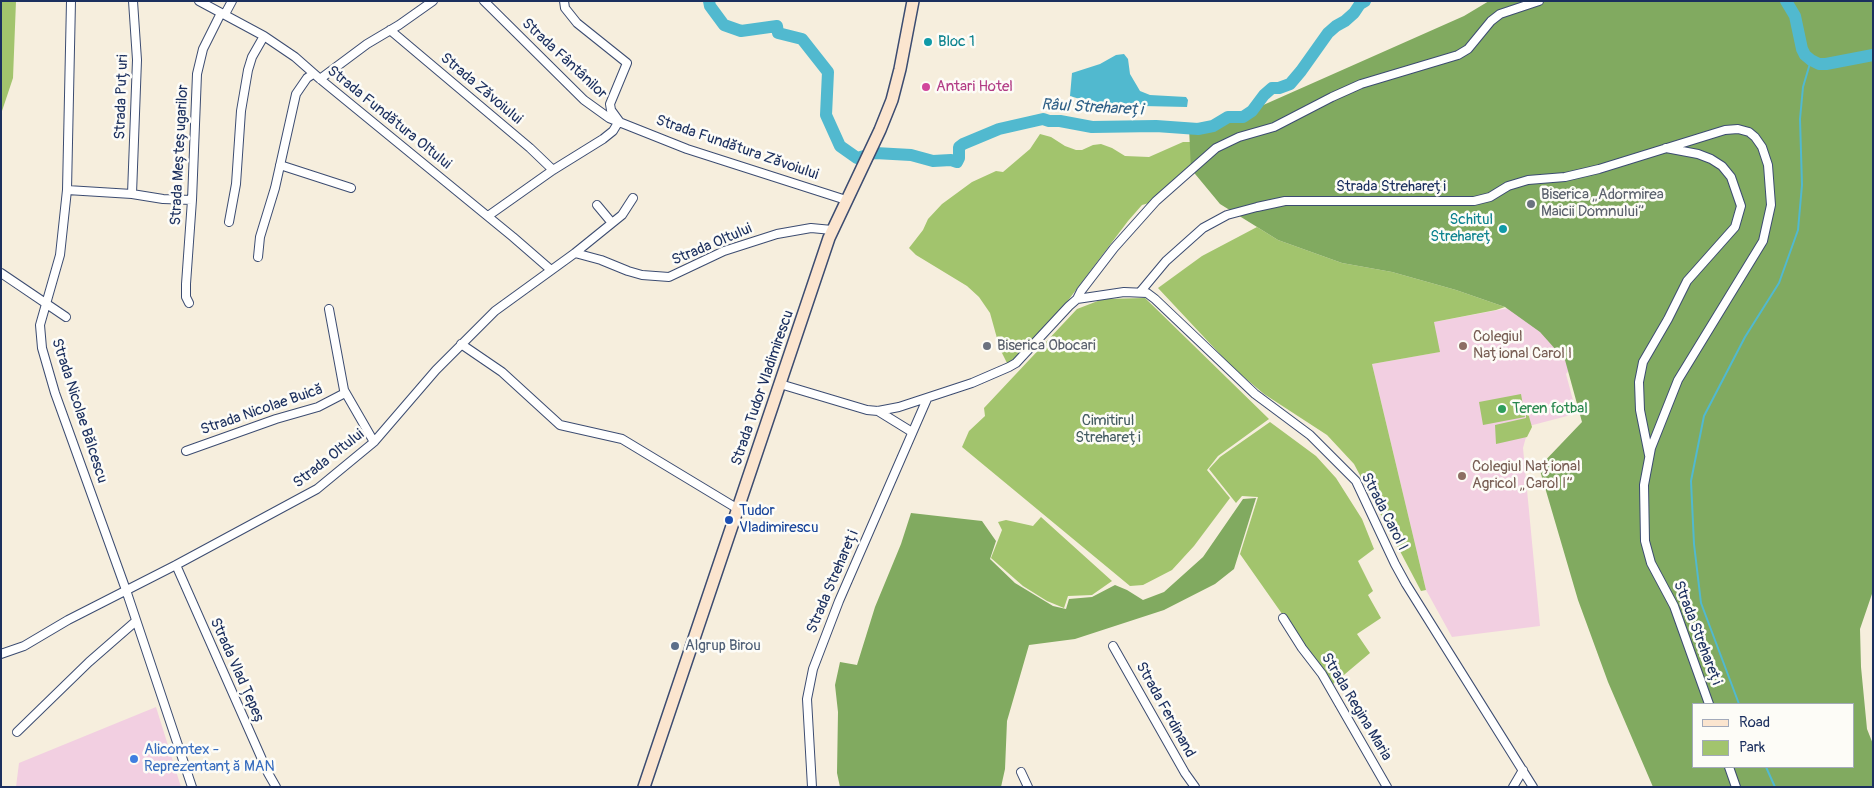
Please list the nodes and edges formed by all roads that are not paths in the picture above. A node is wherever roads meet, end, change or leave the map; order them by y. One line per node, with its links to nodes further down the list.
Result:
1 (71, 1): 20 (street, Strada Nicolae Bălcescu)
2 (133, 1): 21 (street, Strada Puțuri)
3 (199, 1): 10 (street, Strada Fundătura Oltului)
4 (232, 1): 10 (street, Strada Meșteșugarilor)
5 (434, 1): 11 (street)
6 (484, 1): 15 (street, Strada Fântânilor)
7 (564, 1): 15 (street)
8 (913, 1): 24 (main road, Strada Tudor Vladimirescu)
9 (1539, 1): 35 (street)
10 (223, 14): 12 (street, Strada Fundătura Oltului); 23 (street, Strada Meșteșugarilor)
11 (390, 30): 14 (street); 18 (street, Strada Zăvoiului)
12 (264, 36): 13 (street, Strada Fundătura Oltului); 27 (street)
13 (313, 74): 14 (street, Strada Fundătura Oltului); 17 (street)
14 (320, 79): 26 (street, Strada Fundătura Oltului)
15 (619, 121): 18 (street); 24 (street, Strada Fundătura Zăvoiului)
16 (1664, 148): 34 (street, Strada Strehareți); 48 (street, Strada Strehareți); 48 (street, Strada Strehareți)
17 (280, 165): 19 (street); 31 (street)
18 (553, 170): 26 (street)
19 (351, 188)
20 (67, 190): 21 (street); 36 (street, Strada Nicolae Bălcescu)
21 (132, 194): 23 (street)
22 (633, 198): 28 (street, Strada Oltului)
23 (192, 200): 37 (street, Strada Meșteșugarilor)
24 (846, 200): 29 (main road, Strada Tudor Vladimirescu)
25 (597, 205): 28 (street)
26 (488, 216): 32 (street, Strada Fundătura Oltului)
27 (229, 222)
28 (612, 223): 30 (street, Strada Oltului)
29 (832, 230): 30 (street, Strada Oltului); 41 (main road, Strada Tudor Vladimirescu)
30 (575, 253): 32 (street, Strada Oltului)
31 (258, 257)
32 (551, 270): 40 (street, Strada Oltului)
33 (1, 273): 36 (street)
34 (1142, 292): 35 (street); 59 (street, Strada Carol I)
35 (1077, 299): 43 (street)
36 (45, 302): 39 (street); 51 (street, Strada Nicolae Bălcescu)
37 (189, 303)
38 (330, 310): 42 (street, Strada Nicolae Buică)
39 (66, 317)
40 (461, 344): 46 (street, Strada Oltului); 49 (street)
41 (780, 384): 44 (street); 49 (main road, Strada Tudor Vladimirescu)
42 (346, 393): 46 (street, Strada Nicolae Buică); 47 (street, Strada Nicolae Buică)
43 (927, 399): 44 (street); 45 (street, Strada Strehareți)
44 (878, 411): 45 (street)
45 (912, 432): 64 (street, Strada Strehareți)
46 (374, 442): 50 (street, Strada Oltului)
47 (186, 451)
48 (1650, 455): 56 (street, Strada Strehareți)
49 (738, 509): 63 (main road, Strada Tudor Vladimirescu)
50 (176, 565): 51 (street, Strada Oltului); 62 (street, Strada Vlad Țepeș)
51 (126, 590): 53 (street, Strada Nicolae Bălcescu); 55 (street, Strada Oltului)
52 (1284, 618): 67 (street, Strada Regina Maria)
53 (136, 621): 57 (street); 61 (street, Strada Nicolae Bălcescu)
54 (1113, 646): 66 (street, Strada Ferdinand)
55 (1, 654)
56 (1709, 703)
57 (17, 732)
58 (1728, 768): 70 (street)
59 (1523, 770): 68 (street); 69 (street, Strada Carol I)
60 (1021, 772): 65 (street)
61 (192, 787)
62 (276, 787)
63 (644, 787)
64 (812, 787)
65 (1028, 787)
66 (1195, 787)
67 (1387, 787)
68 (1513, 787)
69 (1533, 787)
70 (1736, 787)

